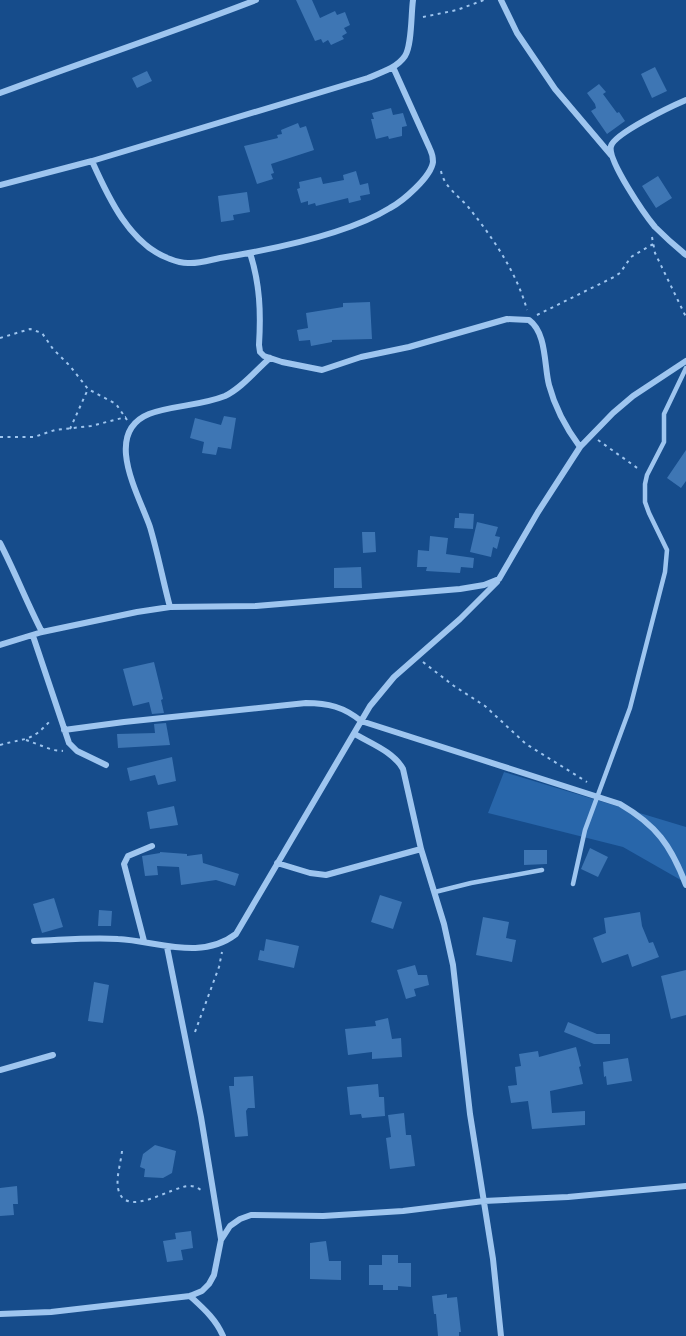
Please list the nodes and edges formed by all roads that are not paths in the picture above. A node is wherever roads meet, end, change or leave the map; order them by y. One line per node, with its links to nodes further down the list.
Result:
1 (255, 0): 5 (street)
2 (413, 0): 4 (street)
3 (501, 0): 7 (street)
4 (393, 67): 8 (street); 10 (street)
5 (0, 93)
6 (686, 100): 7 (street)
7 (611, 156): 11 (street)
8 (93, 161): 9 (street); 10 (street)
9 (0, 185)
10 (250, 253): 12 (street)
11 (686, 255)
12 (270, 358): 16 (street); 19 (street)
13 (686, 361): 16 (street)
14 (686, 368): 15 (lane)
15 (683, 382): 27 (lane)
16 (580, 447): 18 (street)
17 (0, 543): 20 (street)
18 (499, 579): 19 (street); 23 (street)
19 (170, 607): 20 (street)
20 (42, 632): 21 (street)
21 (33, 636): 22 (street); 24 (street)
22 (0, 645)
23 (361, 722): 24 (street); 25 (street); 27 (street)
24 (64, 730): 26 (street)
25 (355, 734): 29 (street); 30 (street)
26 (106, 765)
27 (598, 792): 32 (lane); 33 (street)
28 (152, 846): 36 (street)
29 (421, 849): 30 (street); 34 (street)
30 (277, 863): 37 (street)
31 (542, 870): 34 (lane)
32 (573, 884)
33 (686, 885)
34 (435, 892): 41 (street)
35 (34, 941): 36 (street)
36 (144, 941): 37 (street)
37 (167, 947): 42 (street)
38 (53, 1055): 39 (street)
39 (0, 1070)
40 (686, 1185): 41 (street)
41 (484, 1201): 42 (street); 46 (street)
42 (221, 1240): 43 (street)
43 (190, 1296): 44 (street); 45 (street)
44 (0, 1314)
45 (223, 1336)
46 (501, 1336)

